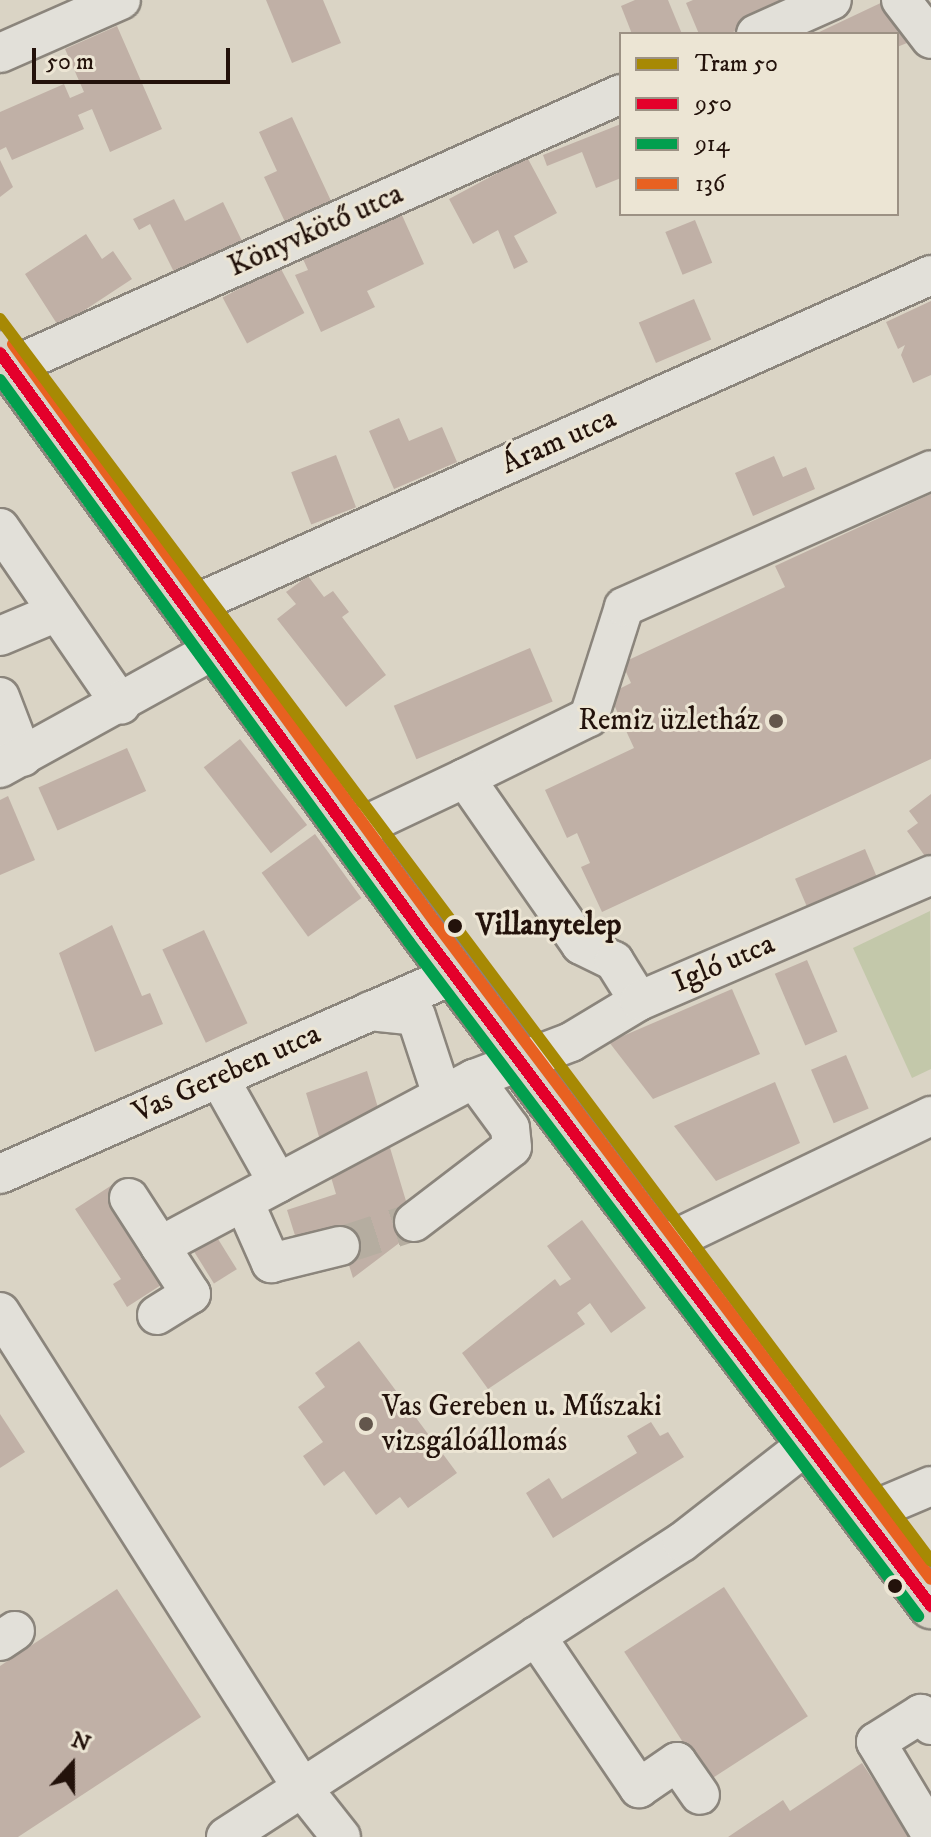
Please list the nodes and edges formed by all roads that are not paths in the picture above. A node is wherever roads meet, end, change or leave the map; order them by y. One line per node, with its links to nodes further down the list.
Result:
1 (121, 0): 6 (street)
2 (832, 0): 4 (street)
3 (901, 0): 5 (street)
4 (760, 32)
5 (931, 39)
6 (0, 53)
7 (619, 95): 9 (street, Könyvkötő utca)
8 (931, 275): 12 (street, Áram utca)
9 (5, 360): 12 (main road)
10 (931, 470): 19 (street)
11 (0, 528): 13 (street)
12 (186, 608): 15 (main road)
13 (57, 612): 14 (street); 17 (street)
14 (0, 636)
15 (216, 649): 17 (street); 20 (main road)
16 (0, 697): 18 (street)
17 (121, 705): 18 (street)
18 (11, 762)
19 (465, 778): 20 (street); 23 (street)
20 (353, 831): 22 (main road)
21 (931, 875): 23 (street, Igló utca)
22 (454, 975): 24 (street, Vas Gereben utca); 25 (main road)
23 (639, 1001): 25 (street, Igló utca)
24 (368, 1011): 26 (street, Vas Gereben utca); 27 (street)
25 (522, 1061): 27 (street, Igló utca); 36 (main road)
26 (219, 1078): 29 (street, Vas Gereben utca); 30 (street)
27 (458, 1087): 30 (street, Igló utca); 33 (street)
28 (931, 1116): 36 (street)
29 (0, 1174)
30 (278, 1183): 32 (street, Igló utca)
31 (129, 1198): 34 (street)
32 (244, 1202): 34 (street, Igló utca); 35 (street)
33 (414, 1222)
34 (160, 1246): 38 (street)
35 (340, 1246)
36 (661, 1246): 39 (main road)
37 (0, 1312): 45 (street)
38 (157, 1315)
39 (813, 1440): 41 (main road); 43 (street)
40 (931, 1486): 41 (street)
41 (867, 1513): 42 (main road)
42 (931, 1606)
43 (536, 1636): 45 (street); 46 (street)
44 (931, 1725): 47 (street)
45 (303, 1789): 48 (street); 49 (street)
46 (700, 1795)
47 (931, 1834)
48 (226, 1837)
49 (341, 1837)

